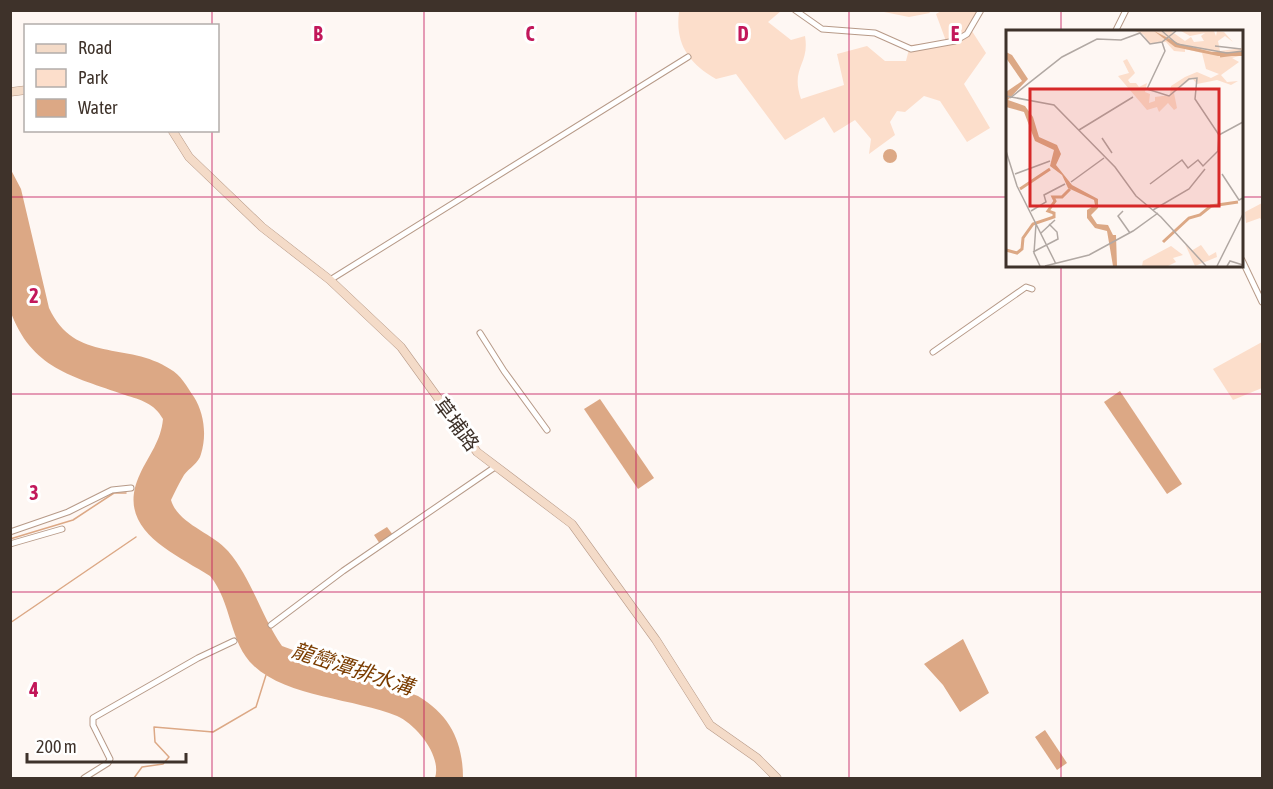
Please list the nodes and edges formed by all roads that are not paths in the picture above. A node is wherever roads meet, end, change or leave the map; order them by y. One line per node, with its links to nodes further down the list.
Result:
1 (795, 10): 2 (street)
2 (981, 10)
3 (1126, 10): 4 (street)
4 (1116, 30)
5 (688, 57): 8 (street)
6 (173, 132): 8 (street, 草埔路)
7 (1243, 262): 10 (street)
8 (330, 280): 14 (street, 草埔路)
9 (1032, 289): 12 (street)
10 (1263, 302)
11 (480, 333): 13 (street)
12 (933, 352)
13 (547, 430)
14 (495, 467): 19 (street); 22 (street, 草埔路)
15 (131, 488): 17 (street)
16 (62, 529): 18 (street)
17 (10, 532)
18 (10, 544)
19 (271, 625)
20 (234, 641): 21 (street)
21 (84, 778)
22 (777, 778)

